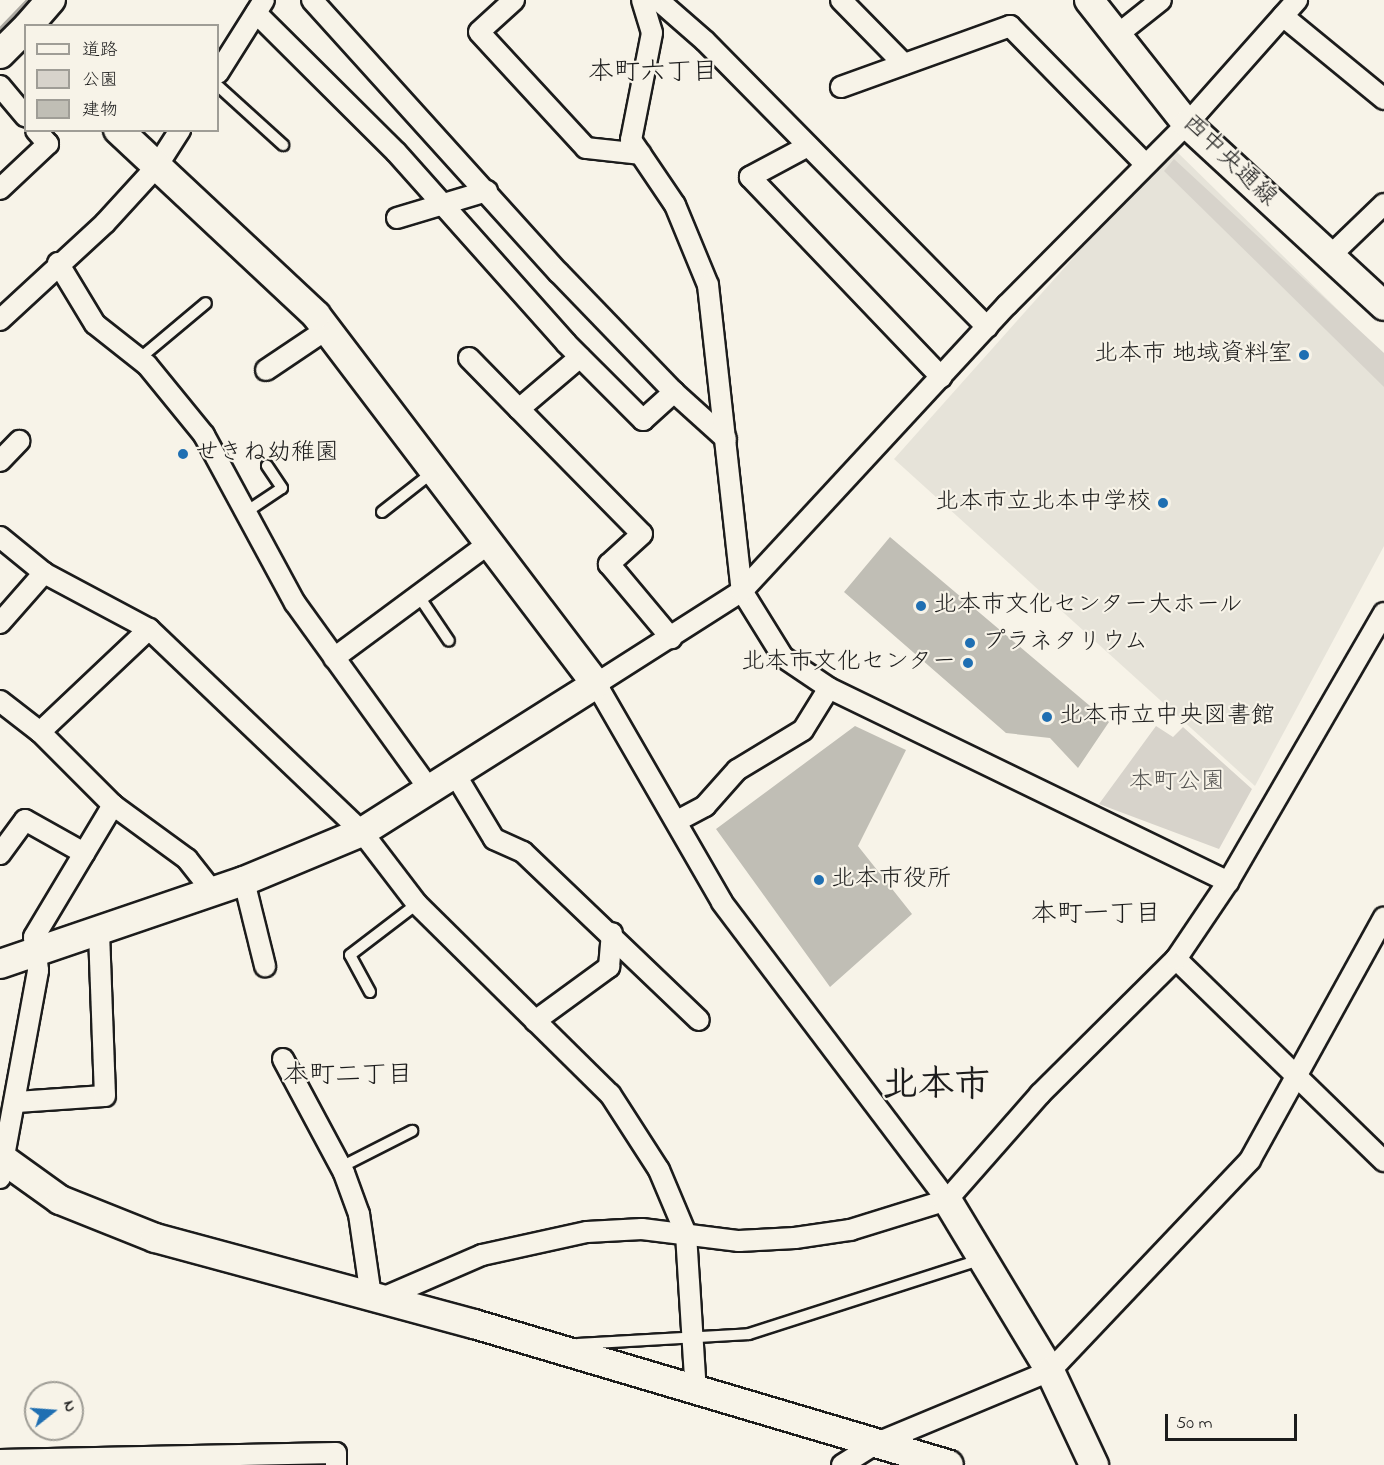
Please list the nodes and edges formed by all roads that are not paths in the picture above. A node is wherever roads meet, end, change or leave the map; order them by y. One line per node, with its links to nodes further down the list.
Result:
1 (51, 0): 12 (street)
2 (312, 0): 31 (street)
3 (514, 0): 27 (street)
4 (642, 0): 27 (street)
5 (658, 0): 26 (street)
6 (842, 0): 14 (street)
7 (1089, 0): 13 (street, 西中央通線)
8 (1161, 0): 13 (street)
9 (1297, 0): 11 (street)
10 (260, 6): 15 (street); 32 (street)
11 (1282, 16): 19 (street); 21 (street)
12 (28, 24)
13 (1117, 35): 21 (street, 西中央通線)
14 (904, 64): 18 (street); 28 (street)
15 (219, 71)
16 (0, 86): 20 (street)
17 (219, 87): 25 (lane)
18 (841, 87)
19 (1384, 99)
20 (24, 115)
21 (1187, 124): 28 (street); 35 (street, 西中央通線)
22 (38, 132): 30 (street)
23 (120, 132): 29 (street)
24 (179, 132): 29 (street)
25 (283, 145)
26 (808, 146): 40 (street); 46 (street)
27 (641, 154): 49 (street)
28 (1146, 165): 40 (street)
29 (157, 166): 36 (street); 41 (street)
30 (0, 189)
31 (487, 191): 32 (street); 47 (street)
32 (441, 204): 34 (street); 42 (street)
33 (1384, 204): 35 (street)
34 (397, 218)
35 (1330, 256): 38 (street, 西中央通線)
36 (58, 263): 39 (street); 44 (street)
37 (206, 303): 44 (lane)
38 (1384, 306)
39 (0, 320)
40 (987, 327): 46 (street)
41 (327, 329): 45 (street); 53 (street)
42 (580, 357): 47 (street); 48 (street)
43 (469, 358): 48 (street)
44 (139, 359): 54 (street)
45 (266, 370)
46 (941, 376): 59 (street)
47 (674, 392): 49 (street)
48 (519, 409): 64 (street)
49 (726, 439): 59 (street)
50 (19, 441): 51 (street)
51 (0, 461)
52 (267, 466): 54 (lane)
53 (433, 471): 55 (lane); 57 (street)
54 (246, 512): 66 (street)
55 (382, 512)
56 (0, 537): 58 (street)
57 (488, 543): 60 (street); 67 (street)
58 (44, 573): 62 (street); 63 (street)
59 (742, 591): 64 (street); 68 (street)
60 (418, 595): 65 (lane); 66 (street)
61 (1384, 613): 79 (street)
62 (0, 623)
63 (149, 629): 70 (street); 75 (street)
64 (671, 638): 67 (street)
65 (449, 641)
66 (334, 658): 72 (street)
67 (596, 684): 71 (street); 74 (street)
68 (829, 688): 74 (street); 79 (street)
69 (0, 700): 70 (street)
70 (40, 732): 73 (street)
71 (455, 774): 72 (street); 84 (street)
72 (430, 790): 75 (street)
73 (113, 805): 76 (street); 80 (street)
74 (677, 821): 99 (street)
75 (362, 832): 78 (street); 81 (street)
76 (84, 853): 77 (street); 85 (street)
77 (0, 855)
78 (244, 881): 80 (street); 88 (street)
79 (1228, 882): 86 (street)
80 (213, 892): 83 (street)
81 (417, 904): 89 (lane); 91 (street)
82 (1384, 917): 93 (street)
83 (99, 931): 85 (street); 94 (street)
84 (612, 933): 90 (street); 91 (street)
85 (38, 951): 87 (street); 94 (street)
86 (1176, 959): 93 (street); 99 (street)
87 (0, 964)
88 (266, 966)
89 (370, 992)
90 (699, 1020)
91 (535, 1021): 100 (street)
92 (283, 1059): 98 (street)
93 (1297, 1075): 96 (street); 105 (street)
94 (16, 1102): 97 (street)
95 (412, 1131): 98 (lane)
96 (1384, 1161)
97 (1, 1165): 102 (street)
98 (341, 1167): 102 (street)
99 (947, 1200): 100 (street); 101 (street)
100 (686, 1234): 102 (street); 103 (street)
101 (982, 1259): 103 (lane); 105 (street)
102 (378, 1300): 104 (street)
103 (692, 1341): 104 (lane); 106 (street)
104 (542, 1345): 106 (street)
105 (1050, 1371): 107 (street); 113 (street)
106 (696, 1392): 107 (street)
107 (877, 1443): 111 (street); 112 (street)
108 (0, 1460): 109 (street)
109 (135, 1462): 110 (street)
110 (336, 1465)
111 (842, 1465)
112 (949, 1465)
113 (1094, 1465)

